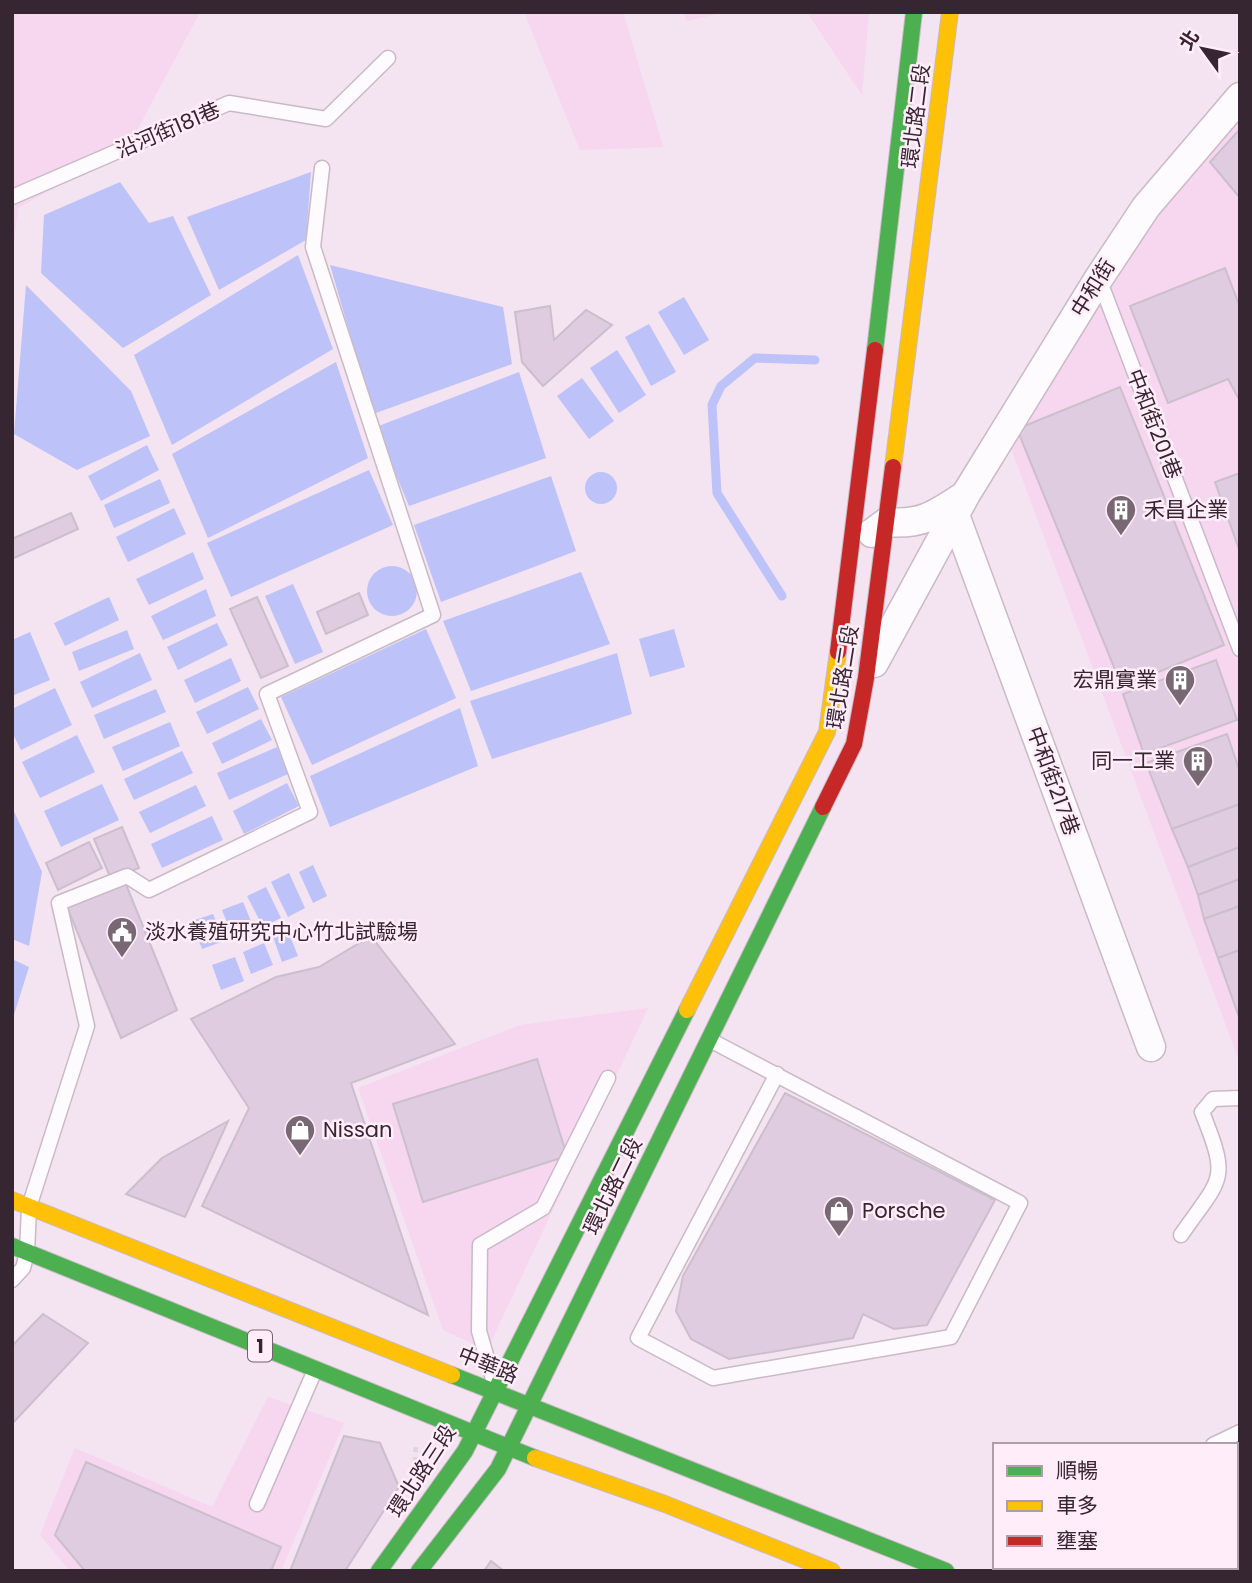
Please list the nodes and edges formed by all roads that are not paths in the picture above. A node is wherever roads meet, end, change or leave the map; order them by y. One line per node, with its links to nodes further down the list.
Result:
1 (914, 12): 10 (street, 環北路二段)
2 (950, 12): 9 (street, 環北路二段)
3 (388, 58): 6 (lane, 沿河街181巷)
4 (1240, 97): 7 (street, 中和街)
5 (323, 168): 21 (lane)
6 (12, 197)
7 (1099, 278): 8 (street, 中和街); 13 (lane, 中和街201巷)
8 (961, 504): 9 (street, 中和街); 12 (street, 中和街); 16 (street, 中和街217巷)
9 (887, 522): 10 (street); 11 (street, 環北路二段)
10 (852, 548): 11 (street); 26 (street, 環北路二段)
11 (880, 572): 12 (street); 14 (street, 環北路二段)
12 (922, 575): 14 (street, 中和街)
13 (1240, 649)
14 (866, 678): 15 (street, 環北路二段)
15 (708, 1039): 17 (lane); 27 (street, 環北路二段)
16 (1151, 1047)
17 (777, 1074): 17 (lane)
18 (608, 1078): 26 (lane)
19 (1240, 1098): 22 (lane)
20 (12, 1200): 21 (street, 中華路 / 1)
21 (29, 1207): 23 (lane); 26 (street, 中華路 / 1)
22 (1181, 1235)
23 (20, 1250): 24 (lane); 25 (street, 1)
24 (12, 1280)
25 (316, 1368): 29 (street, 1); 32 (lane)
26 (496, 1391): 27 (street, 中華路 / 1); 29 (street, 環北路三段)
27 (529, 1404): 31 (street); 37 (street, 中華路 / 1)
28 (1240, 1432): 30 (lane)
29 (472, 1433): 31 (street, 1); 34 (street, 環北路三段)
30 (1217, 1443)
31 (508, 1447): 33 (street, 1); 35 (street)
32 (257, 1504)
33 (784, 1562): 36 (street, 1)
34 (379, 1571)
35 (419, 1571)
36 (832, 1571)
37 (946, 1571)

